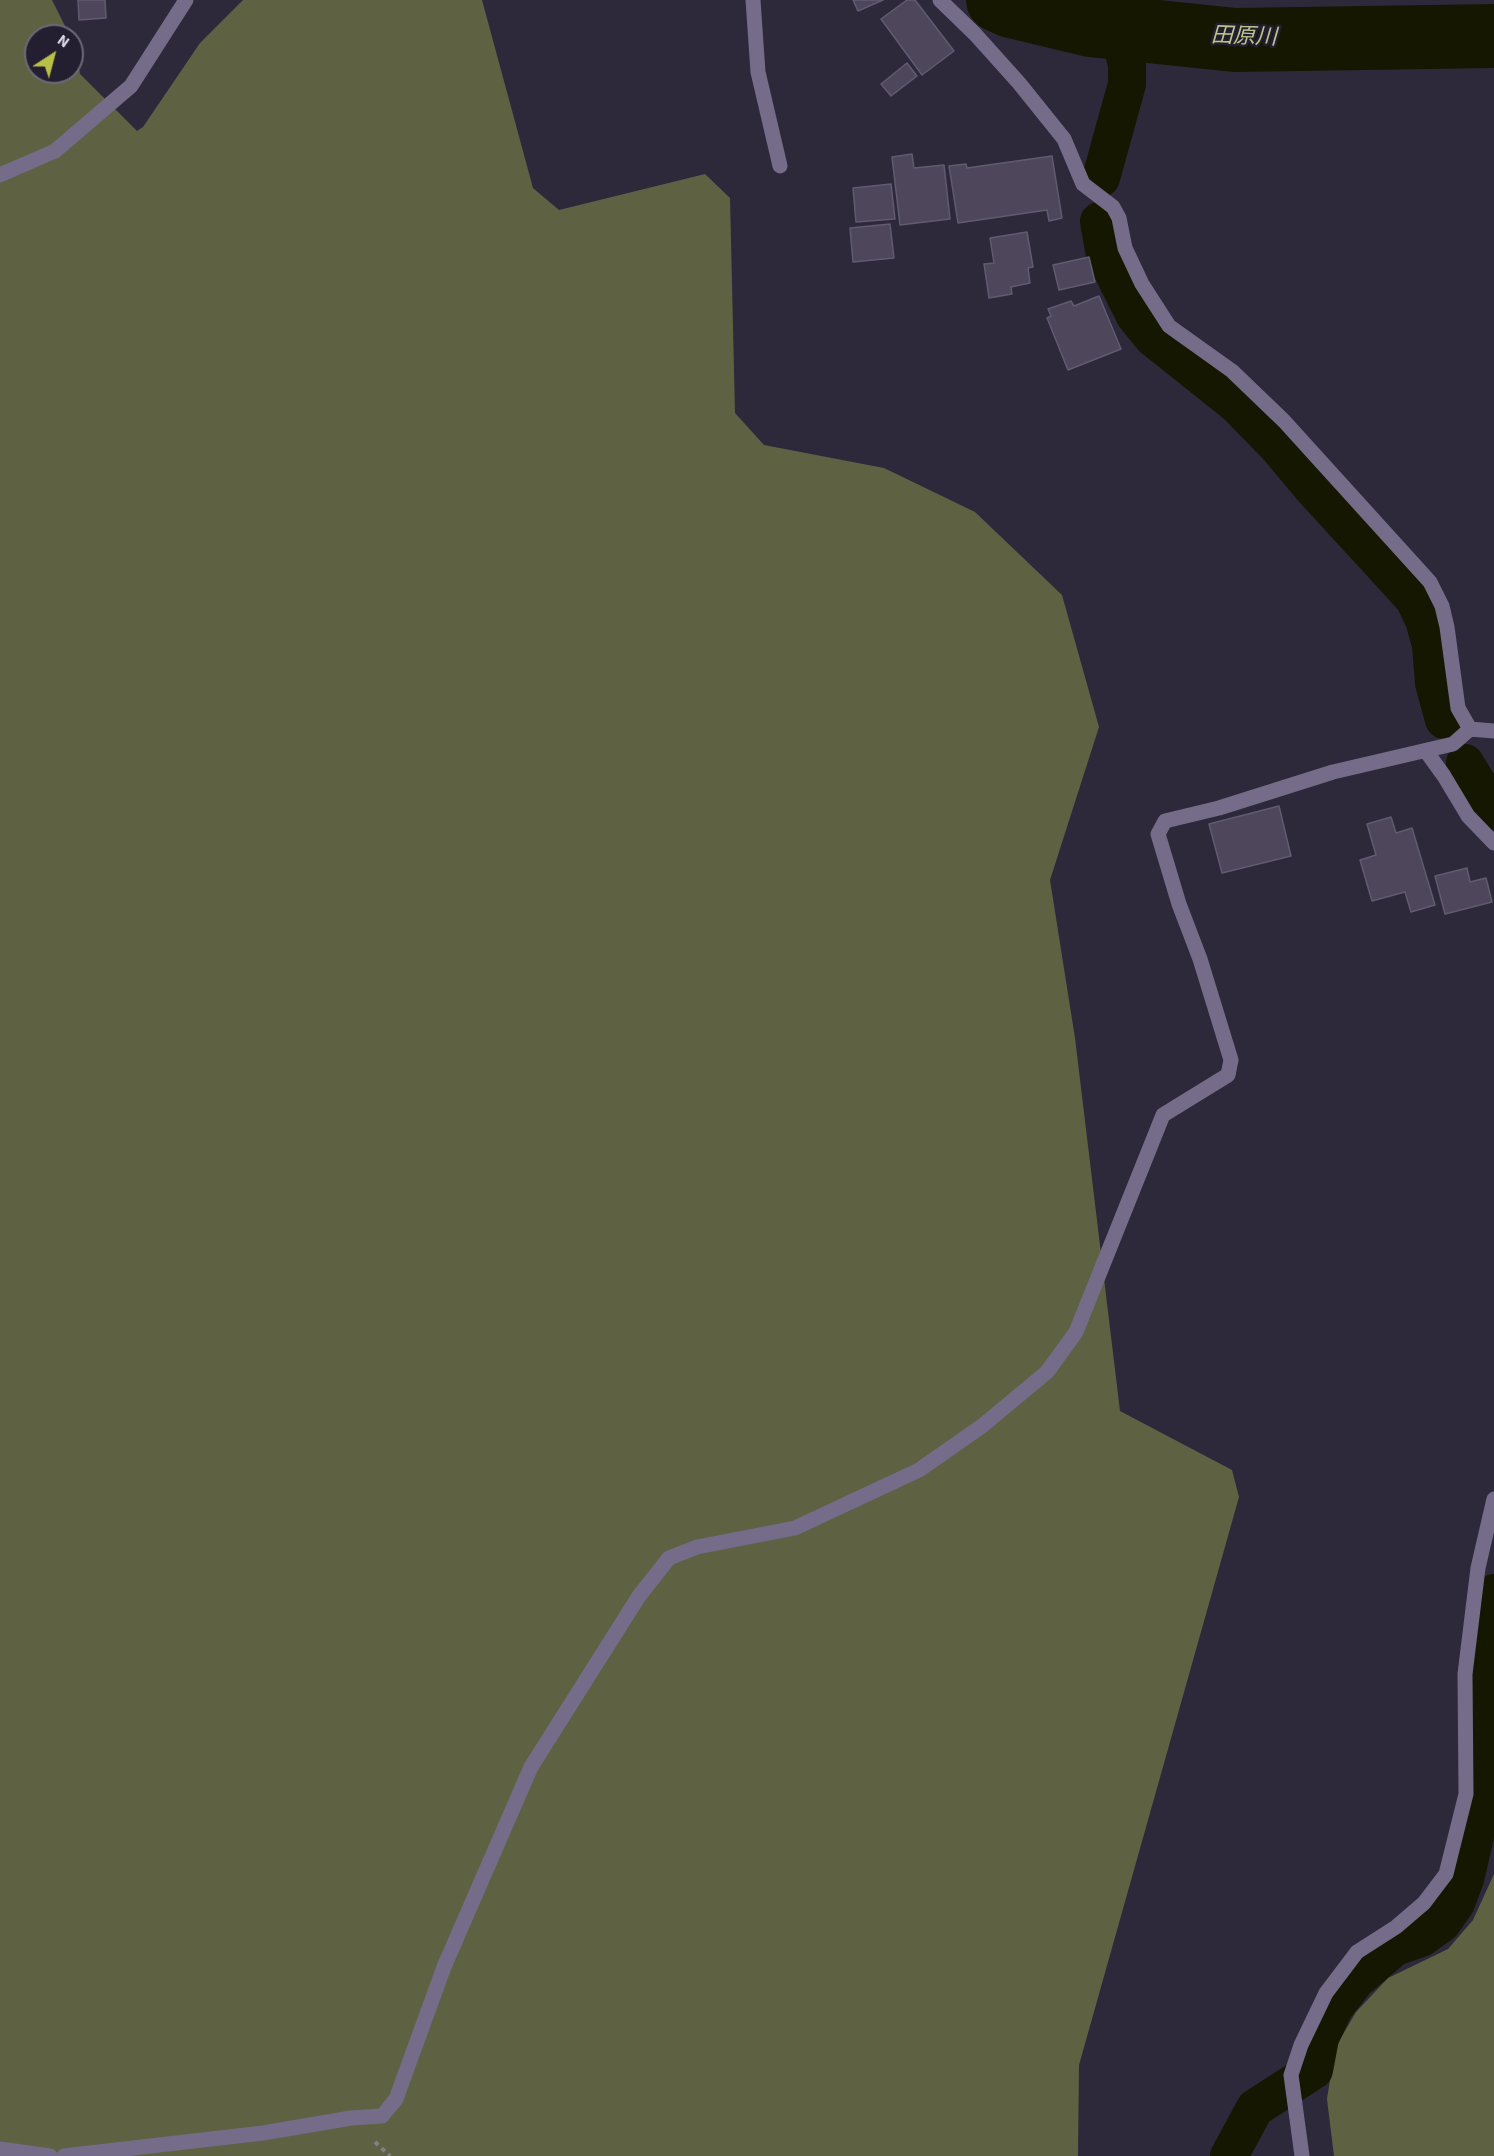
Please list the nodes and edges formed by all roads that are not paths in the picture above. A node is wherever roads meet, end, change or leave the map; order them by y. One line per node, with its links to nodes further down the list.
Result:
1 (186, 0): 5 (street)
2 (753, 0): 4 (street)
3 (940, 0): 6 (street)
4 (780, 166)
5 (0, 175)
6 (1470, 729): 7 (street); 8 (street)
7 (1494, 731)
8 (1425, 751): 9 (street); 13 (street)
9 (1494, 843)
10 (1494, 1499): 14 (street)
11 (0, 2149): 12 (street)
12 (50, 2156)
13 (64, 2156)
14 (1302, 2156)

